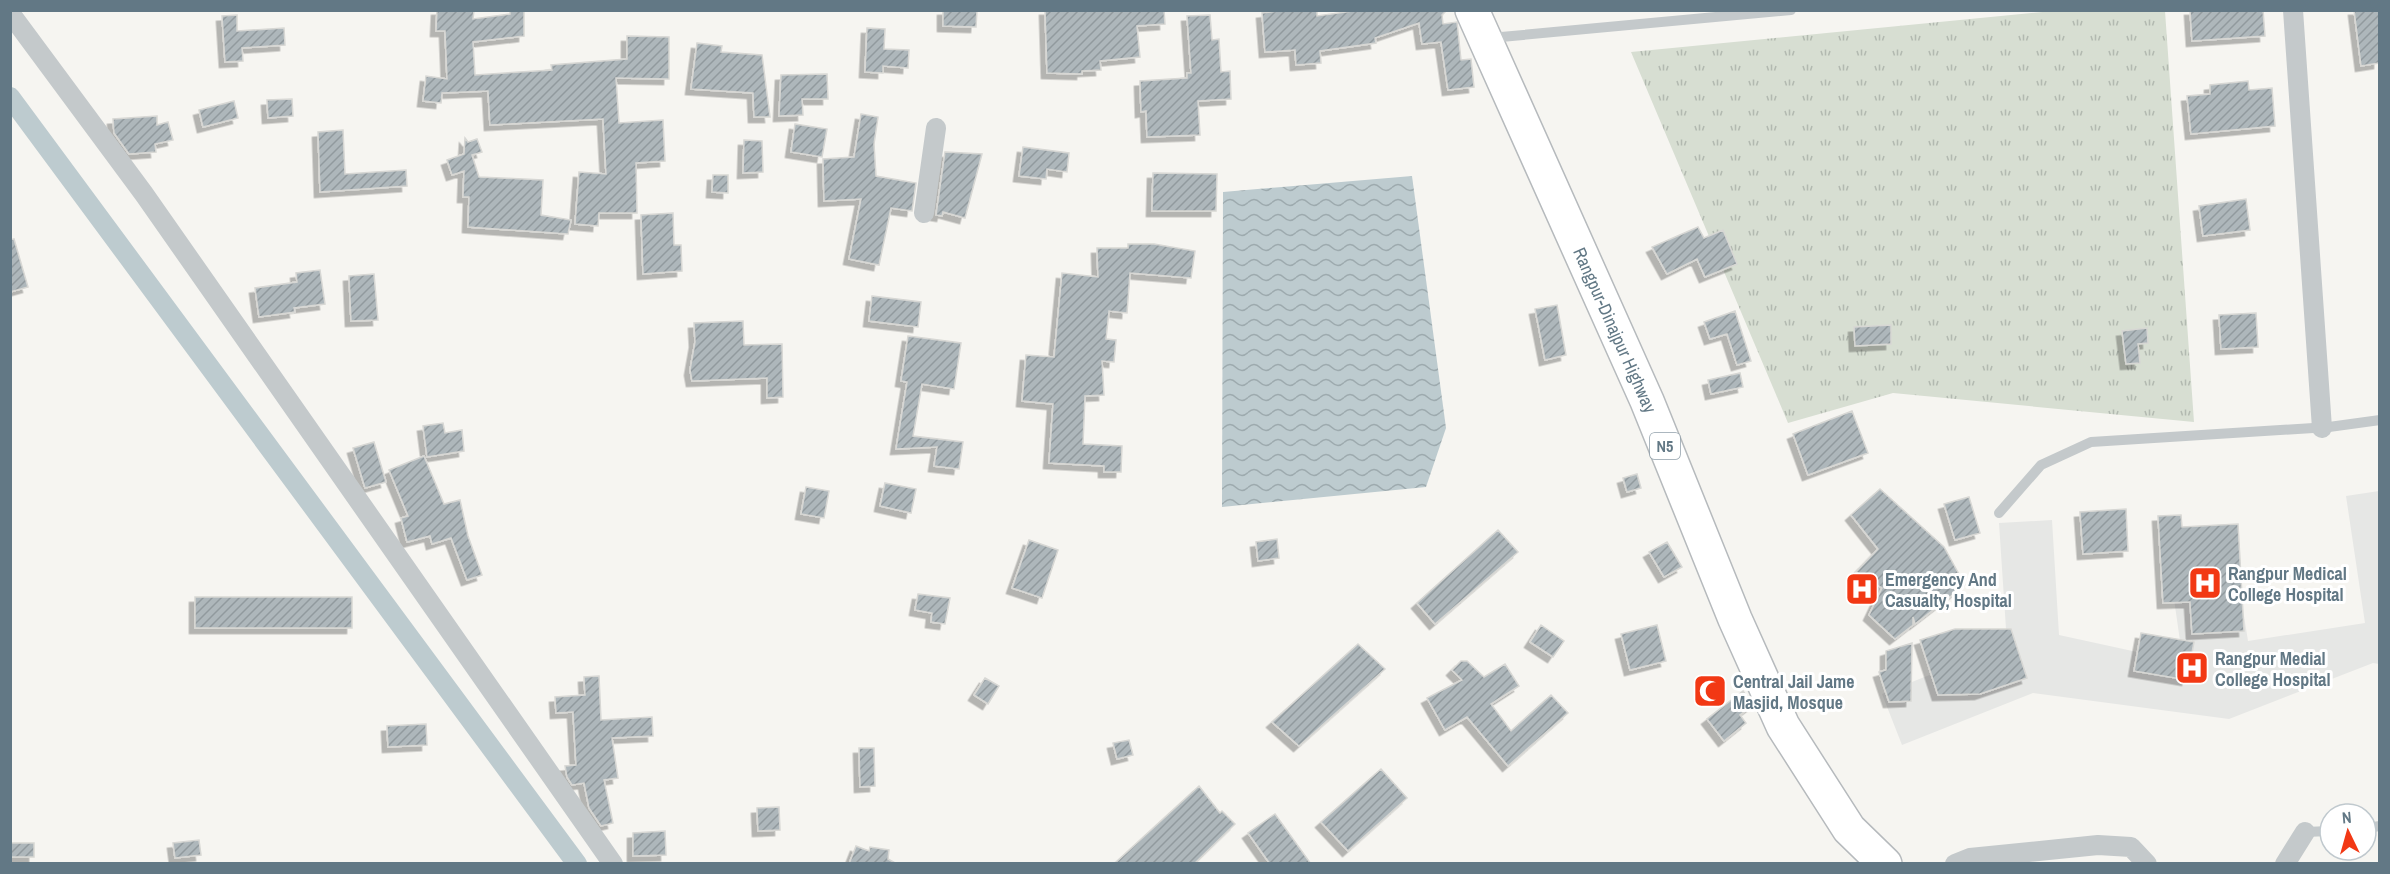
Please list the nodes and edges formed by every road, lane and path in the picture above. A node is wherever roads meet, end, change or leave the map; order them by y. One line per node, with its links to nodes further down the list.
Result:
1 (1791, 10): 4 (lane)
2 (2293, 10): 8 (street)
3 (10, 14): 12 (street)
4 (1479, 24): 13 (highway, Rangpur-Dinajpur Highway / N5)
5 (936, 128): 6 (street)
6 (924, 213)
7 (2379, 420): 8 (lane)
8 (2322, 428): 9 (lane)
9 (1999, 513)
10 (2318, 831): 11 (lane)
11 (2305, 832): 16 (street)
12 (613, 864)
13 (1885, 864)
14 (1955, 864): 15 (street)
15 (2147, 864)
16 (2285, 864)

